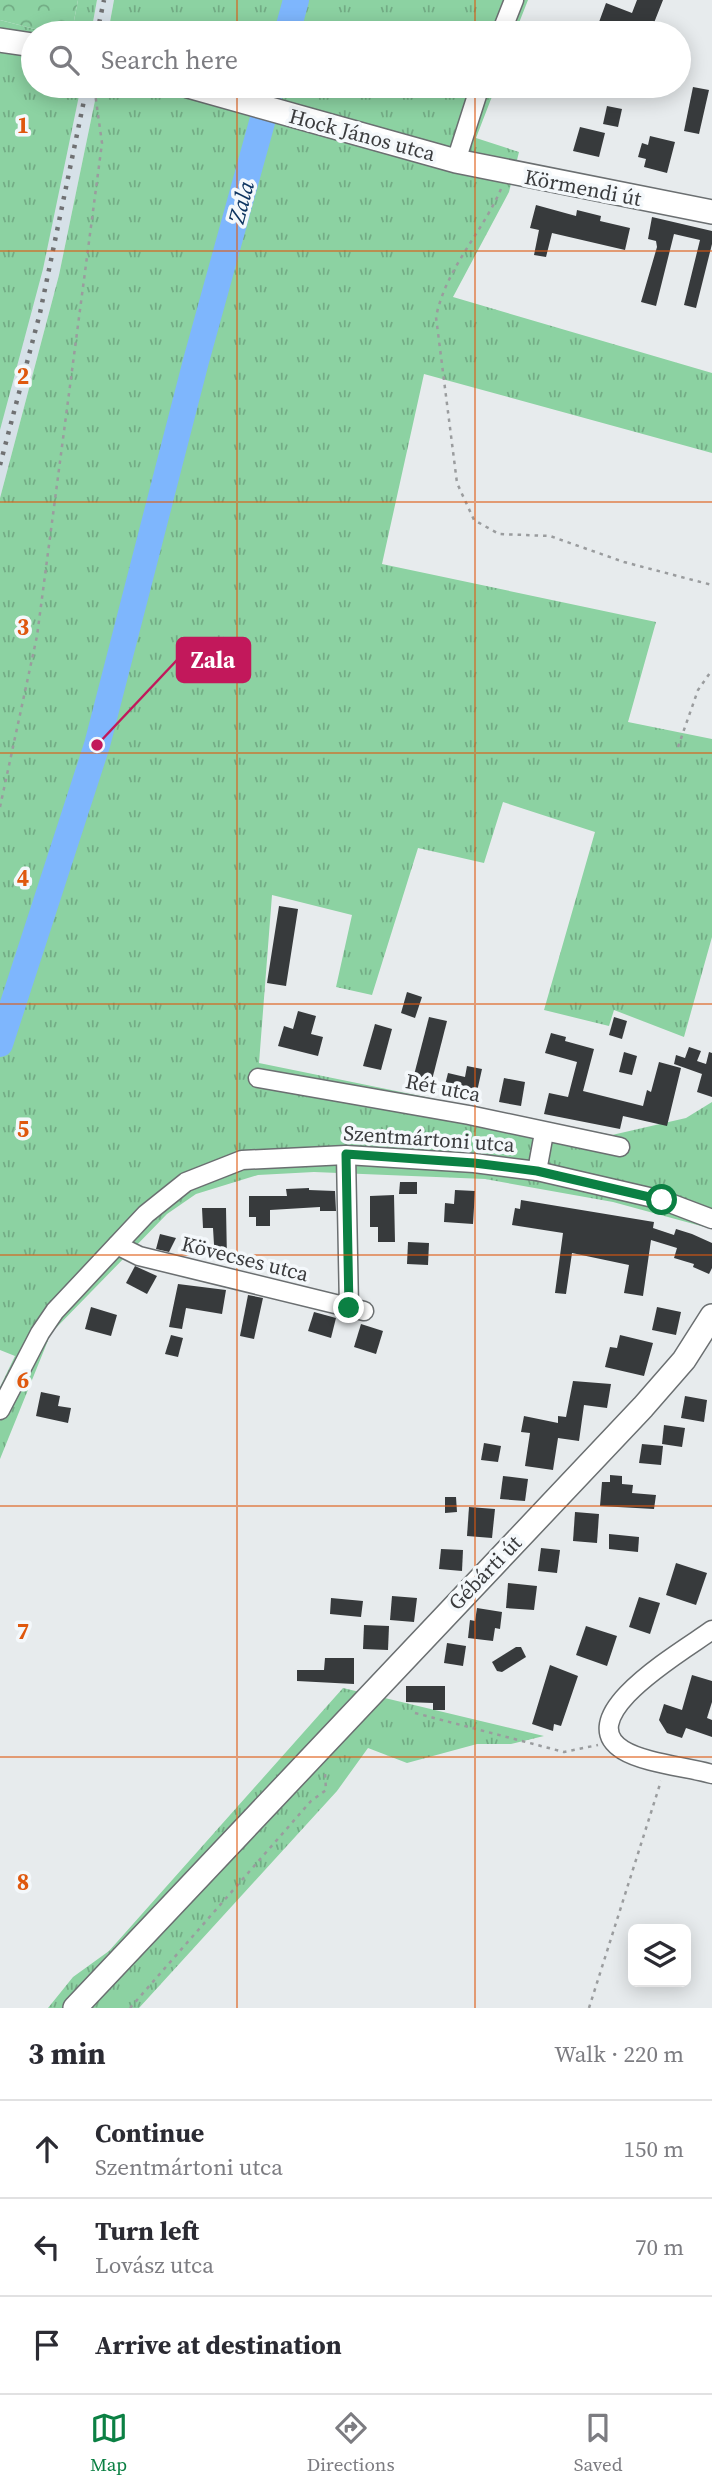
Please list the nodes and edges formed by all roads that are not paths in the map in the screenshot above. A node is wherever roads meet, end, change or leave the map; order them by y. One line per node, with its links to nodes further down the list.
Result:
1 (514, 0): 2 (street)
2 (506, 21)
3 (0, 40): 4 (main road)
4 (21, 43)
5 (231, 98): 7 (main road, Hock János utca)
6 (476, 98): 7 (street)
7 (456, 160): 8 (main road, Körmendi út)
8 (712, 212)
9 (258, 1078): 10 (street, Rét utca)
10 (544, 1133): 11 (street, Rét utca); 13 (street)
11 (620, 1147)
12 (346, 1154): 13 (street, Szentmártoni utca); 15 (street, Szentmártoni utca); 15 (street, Kövecses utca)
13 (537, 1171): 14 (street, Szentmártoni utca)
14 (712, 1219)
15 (117, 1245): 17 (street, Szentmártoni utca)
16 (712, 1316): 20 (main road, Gébárti út)
17 (0, 1409)
18 (712, 1630): 19 (street)
19 (712, 1774)
20 (75, 2008)

